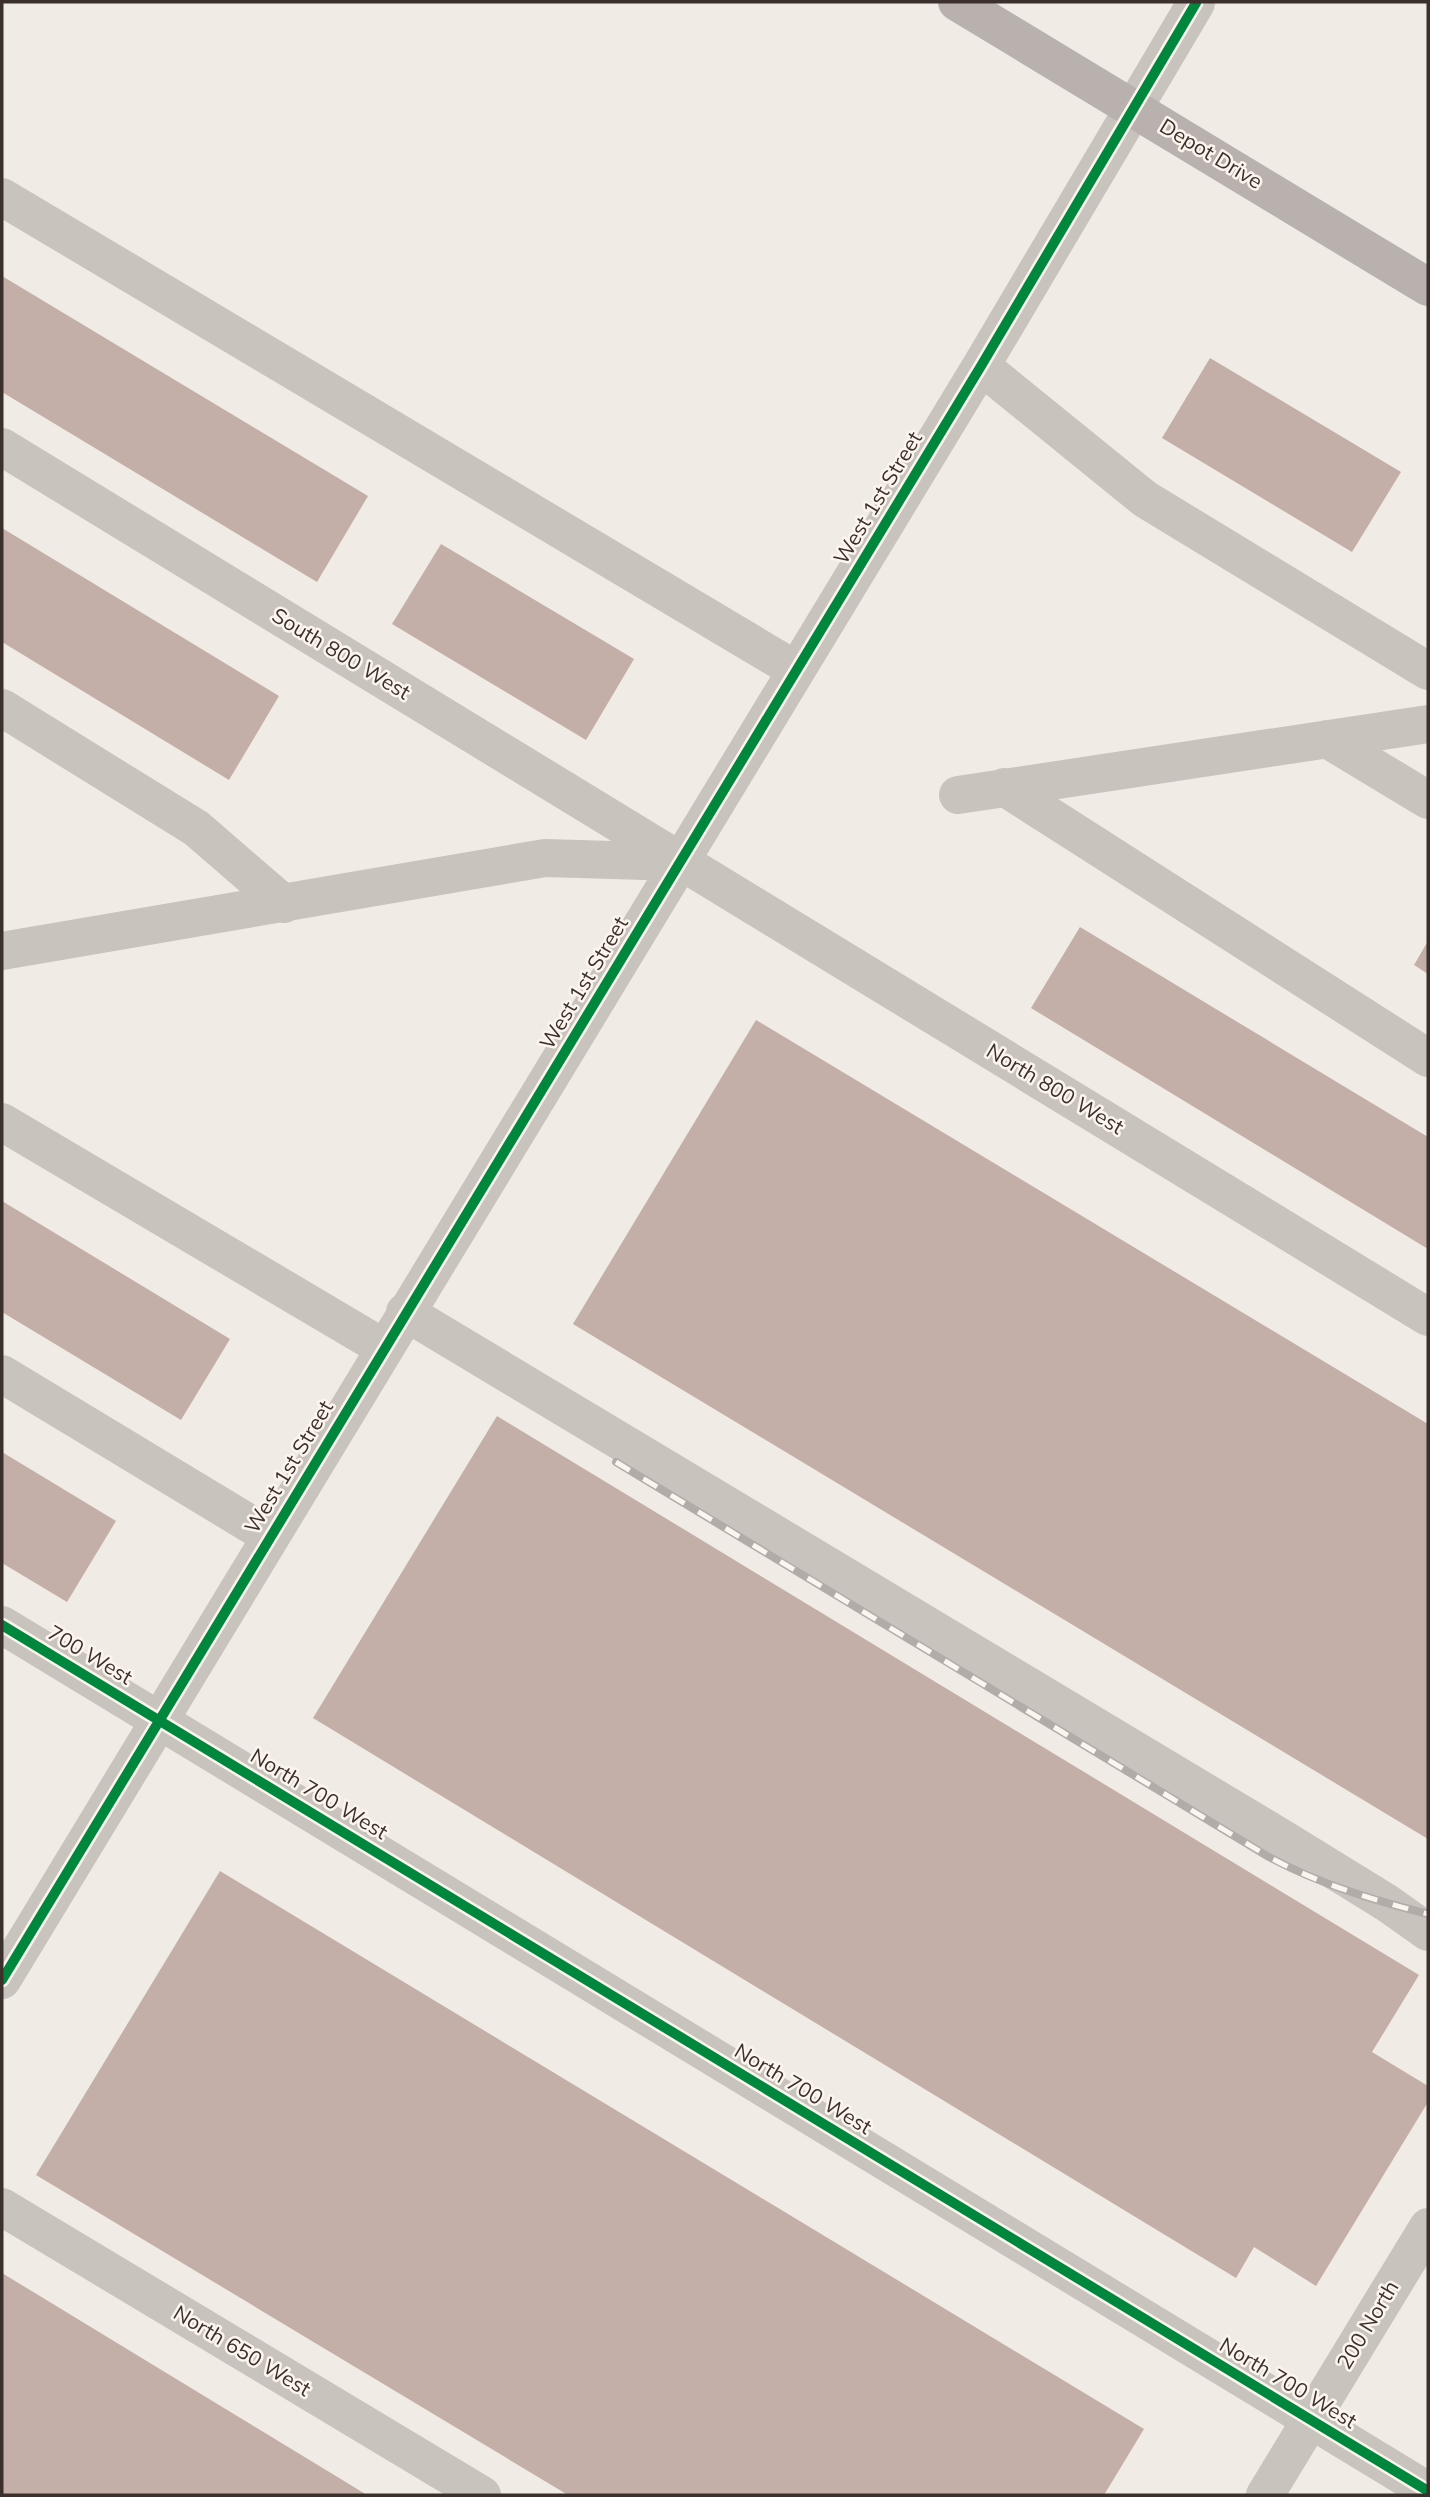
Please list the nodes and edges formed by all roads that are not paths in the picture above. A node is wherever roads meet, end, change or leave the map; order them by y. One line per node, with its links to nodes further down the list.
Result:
1 (957, 2): 3 (main road, Depot Drive)
2 (1196, 4): 3 (street, West 1st Street)
3 (1135, 108): 5 (main road, Depot Drive); 6 (street, West 1st Street)
4 (2, 197): 8 (street)
5 (1428, 287)
6 (981, 366): 8 (street, West 1st Street); 9 (street)
7 (2, 447): 16 (street, South 800 West)
8 (796, 670): 16 (street, West 1st Street)
9 (1428, 671)
10 (2, 708): 17 (street)
11 (1428, 724): 12 (street)
12 (1327, 739): 13 (street); 15 (street)
13 (1004, 787): 14 (street); 19 (street)
14 (958, 795)
15 (1428, 800)
16 (681, 862): 17 (street); 21 (street, West 1st Street); 22 (street, North 800 West)
17 (284, 904): 18 (street)
18 (2, 951)
19 (1428, 1058)
20 (2, 1122): 23 (street)
21 (405, 1312): 23 (street, West 1st Street); 28 (street)
22 (1428, 1317)
23 (384, 1348): 25 (street, West 1st Street)
24 (2, 1374): 25 (street)
25 (270, 1536): 27 (street, West 1st Street)
26 (2, 1625): 27 (street, 700 West)
27 (158, 1719): 29 (street, West 1st Street); 32 (street, North 700 West)
28 (1428, 1932)
29 (2, 1980)
30 (2, 2207): 34 (street, North 650 West)
31 (1428, 2227): 32 (street, 200 North)
32 (1311, 2420): 33 (street, North 700 West); 35 (street, 200 North)
33 (1428, 2491)
34 (482, 2495)
35 (1265, 2495)

